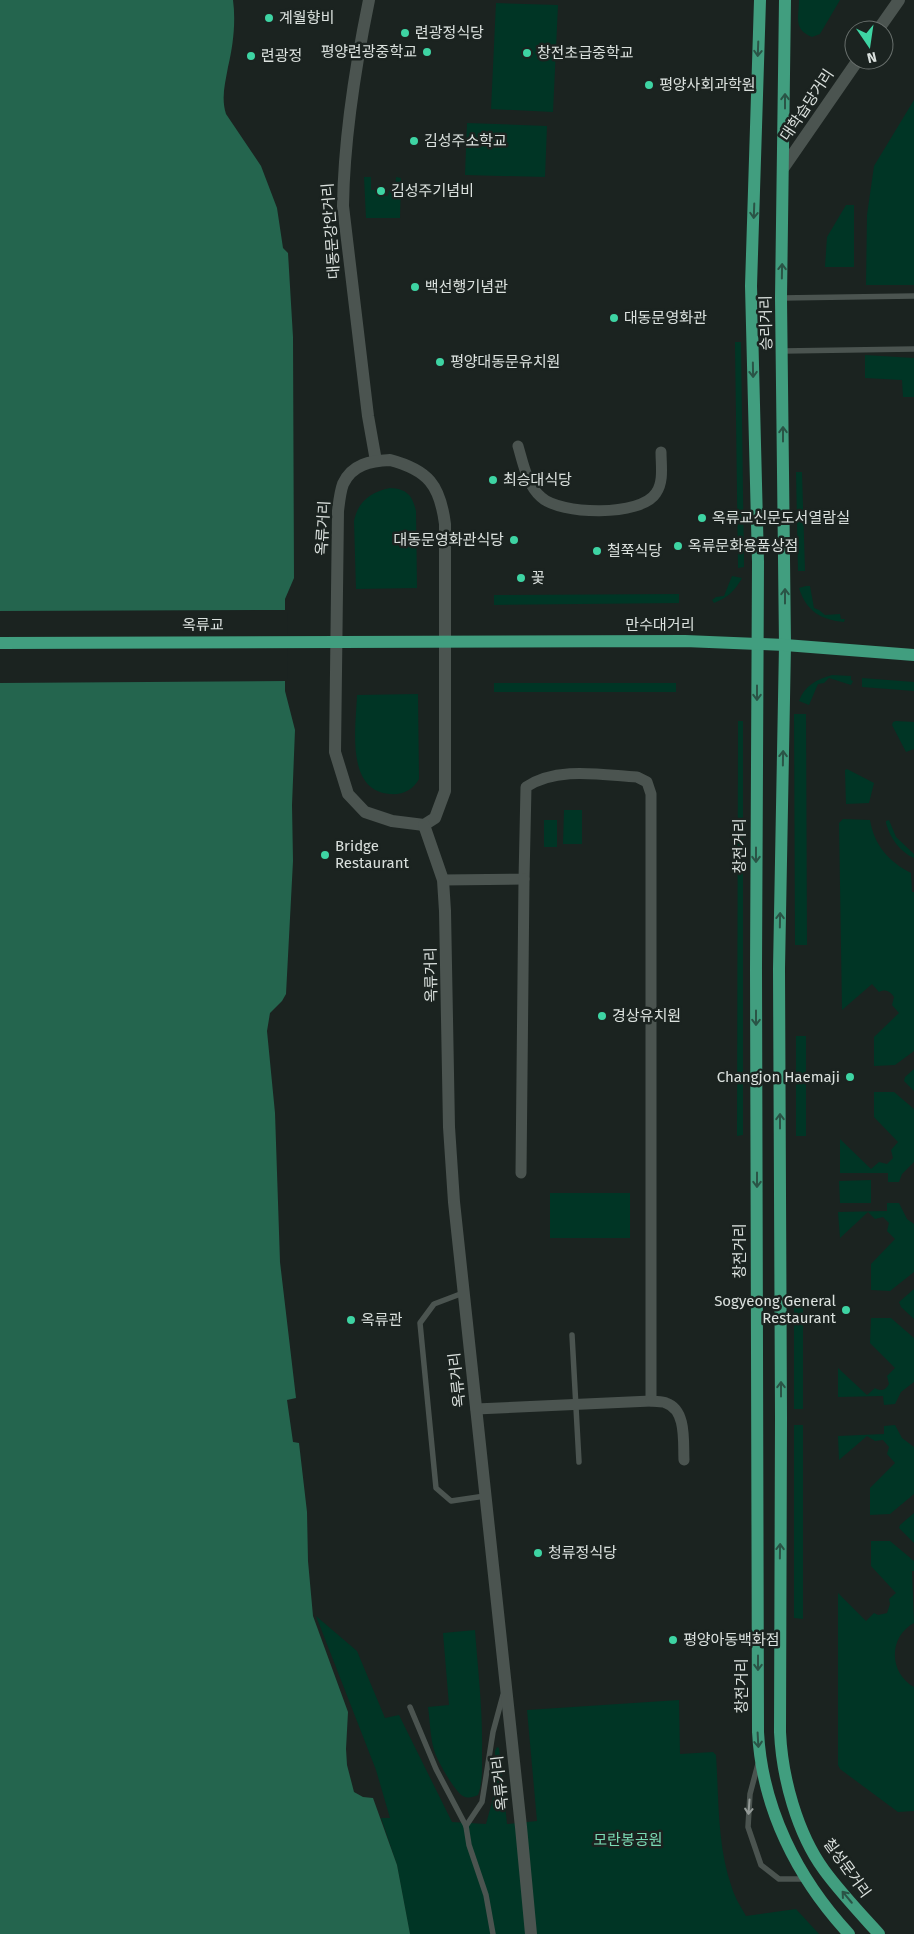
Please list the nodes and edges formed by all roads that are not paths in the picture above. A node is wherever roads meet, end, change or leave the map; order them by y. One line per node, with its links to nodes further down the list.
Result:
1 (369, 0): 14 (street, 대동문강안거리)
2 (760, 0): 18 (main road, 승리거리, one-way to 18)
3 (785, 0): 7 (main road, 승리거리, one-way to 3)
4 (899, 0): 5 (street)
5 (885, 20)
6 (851, 70): 7 (street, 대학습당거리)
7 (784, 167): 9 (main road, 승리거리, one-way to 7)
8 (914, 296): 9 (lane)
9 (781, 298): 11 (main road, 승리거리)
10 (914, 349): 11 (lane)
11 (783, 351): 19 (main road, 승리거리, one-way to 11)
12 (518, 446): 13 (street)
13 (661, 452)
14 (376, 461): 16 (street); 21 (street, 옥류거리)
15 (406, 641): 16 (main road, 만수대거리); 17 (main road, 옥류교)
16 (445, 641): 18 (main road, 만수대거리); 21 (street)
17 (0, 642)
18 (757, 644): 19 (main road, 만수대거리); 35 (main road, 창전거리, one-way to 35)
19 (785, 645): 20 (main road, 만수대거리); 41 (main road, 칠성문거리, one-way to 19)
20 (914, 655)
21 (424, 825): 23 (street, 옥류거리)
22 (524, 879): 23 (street); 24 (street); 27 (street)
23 (443, 880): 25 (street, 옥류거리)
24 (521, 1173)
25 (463, 1293): 29 (street, 옥류거리); 32 (lane)
26 (572, 1335): 28 (lane)
27 (650, 1402): 28 (street); 30 (street)
28 (576, 1405): 29 (street); 31 (lane)
29 (476, 1409): 32 (street, 옥류거리)
30 (684, 1460)
31 (579, 1462)
32 (485, 1496): 33 (street, 옥류거리)
33 (505, 1687): 36 (lane); 39 (street, 옥류거리)
34 (410, 1706): 36 (lane)
35 (759, 1760): 37 (main road, 창전거리); 37 (lane, one-way to 37)
36 (466, 1826): 38 (lane)
37 (806, 1878): 40 (main road)
38 (493, 1934)
39 (530, 1934)
40 (849, 1934)
41 (879, 1934)

